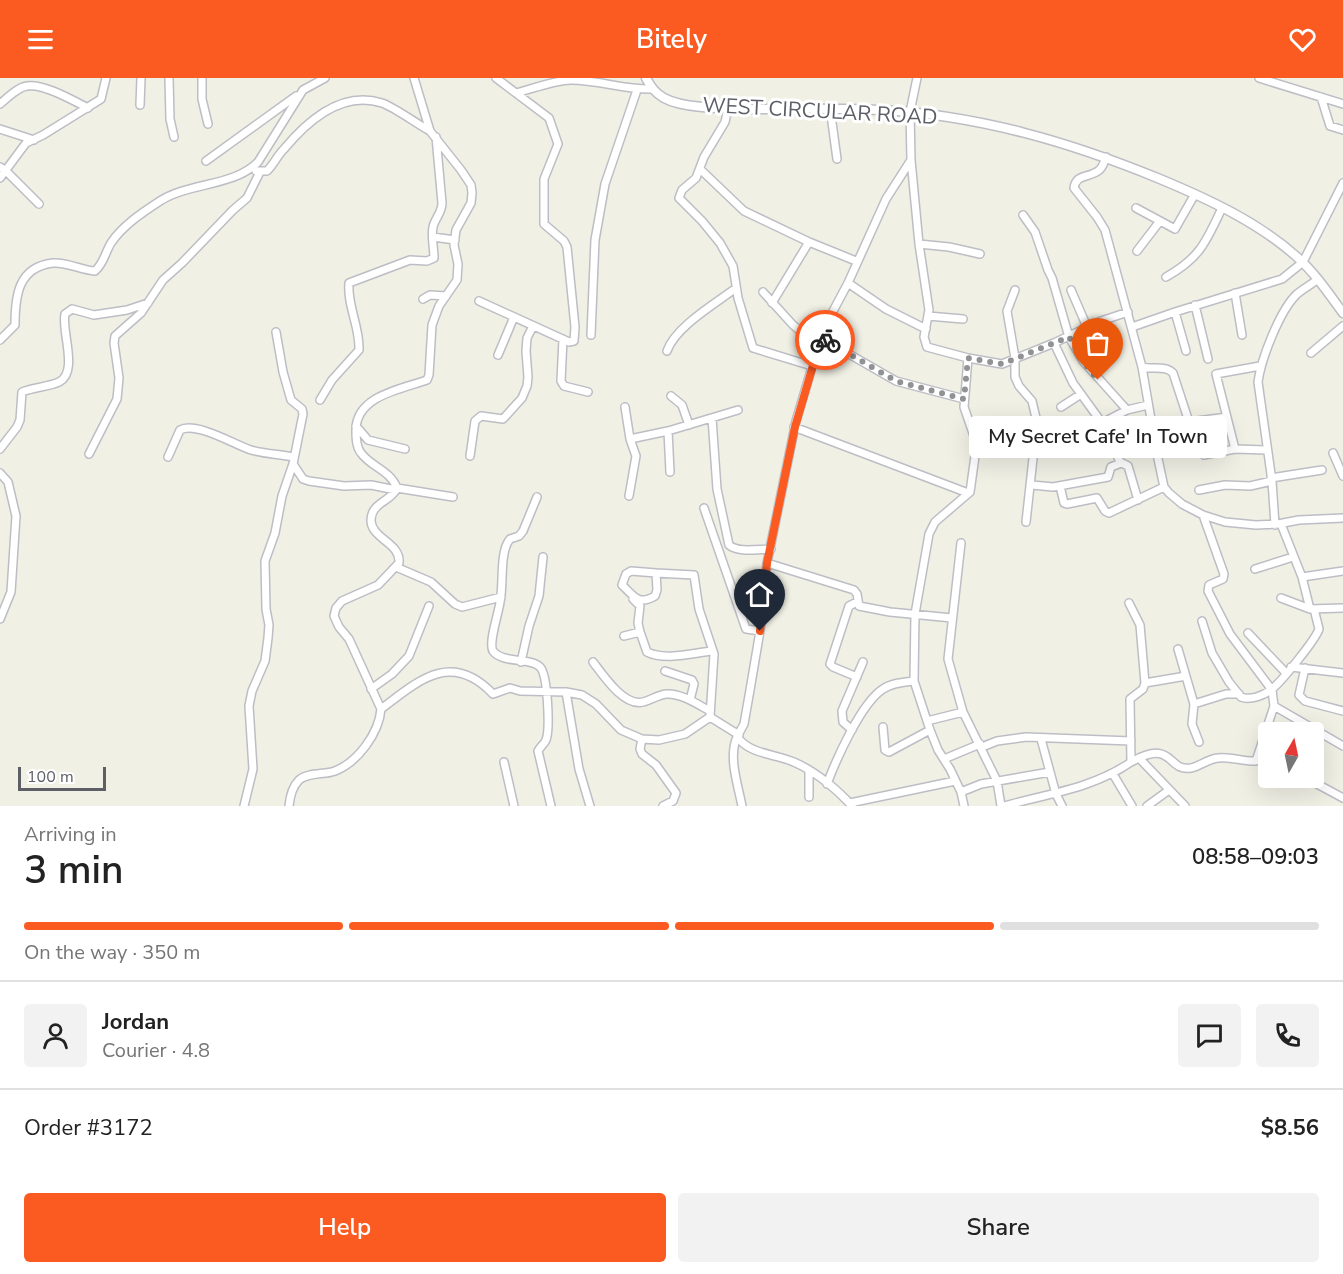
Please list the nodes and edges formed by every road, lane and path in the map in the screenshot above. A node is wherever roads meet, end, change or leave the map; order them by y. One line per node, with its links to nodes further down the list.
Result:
1 (106, 78): 20 (street)
2 (141, 78): 19 (street)
3 (170, 78): 28 (street)
4 (202, 78): 24 (street)
5 (325, 78): 13 (street)
6 (414, 78): 27 (street)
7 (496, 78): 15 (street)
8 (646, 78): 12 (street)
9 (916, 78): 23 (street)
10 (1259, 78): 16 (street)
11 (544, 82): 14 (street); 15 (street)
12 (652, 89): 14 (street); 21 (street, WEST CIRCULAR ROAD)
13 (303, 90): 34 (street); 36 (street)
14 (637, 90): 81 (street)
15 (516, 93): 85 (street)
16 (1321, 97): 18 (street); 26 (street)
17 (0, 104): 20 (street)
18 (1343, 104)
19 (140, 105)
20 (88, 108): 30 (street)
21 (728, 108): 22 (street, WEST CIRCULAR ROAD); 37 (street)
22 (830, 108): 23 (street, WEST CIRCULAR ROAD); 32 (street)
23 (910, 112): 31 (street, WEST CIRCULAR ROAD); 33 (street)
24 (208, 124)
25 (0, 129): 30 (street)
26 (1343, 130)
27 (430, 131): 29 (street); 38 (street)
28 (174, 137)
29 (436, 137): 47 (street); 48 (street)
30 (34, 140): 35 (street)
31 (1106, 157): 41 (street, WEST CIRCULAR ROAD); 69 (street)
32 (837, 159)
33 (910, 160): 50 (street); 53 (street)
34 (206, 161)
35 (3, 169): 39 (street); 42 (street)
36 (251, 169): 38 (street); 86 (street)
37 (700, 169): 49 (street); 58 (street)
38 (260, 172): 66 (street)
39 (0, 178)
40 (1343, 183): 54 (street)
41 (1195, 194): 44 (street, WEST CIRCULAR ROAD); 46 (street)
42 (39, 204)
43 (1136, 208): 46 (street)
44 (1222, 208): 54 (street, WEST CIRCULAR ROAD); 55 (street)
45 (1023, 215): 83 (street)
46 (1160, 221): 51 (street)
47 (433, 237): 48 (street); 102 (street)
48 (455, 240): 63 (street)
49 (809, 242): 53 (street); 67 (street)
50 (919, 244): 52 (street); 72 (street)
51 (1137, 251)
52 (980, 254)
53 (856, 261): 57 (street)
54 (1303, 262): 56 (street, WEST CIRCULAR ROAD); 62 (street)
55 (1166, 277)
56 (1317, 280): 71 (street, WEST CIRCULAR ROAD); 96 (street)
57 (848, 283): 79 (street); 84 (street)
58 (736, 288): 88 (street); 95 (street)
59 (1015, 290): 93 (street)
60 (1071, 290): 77 (street)
61 (763, 292): 67 (street)
62 (1234, 293): 68 (street); 82 (street)
63 (446, 296): 64 (street); 112 (street)
64 (423, 299)
65 (479, 301): 73 (street)
66 (148, 303): 118 (street); 123 (street)
67 (772, 303): 84 (street)
68 (1195, 306): 70 (street); 94 (street)
69 (1128, 312): 77 (street); 78 (street)
70 (1175, 312): 78 (street); 89 (street)
71 (1343, 313)
72 (928, 316): 74 (street); 79 (street)
73 (514, 317): 75 (street); 91 (street)
74 (963, 319)
75 (533, 326): 85 (street); 125 (street)
76 (1343, 326): 90 (street)
77 (1087, 327): 83 (street)
78 (1132, 327): 97 (street)
79 (926, 329): 92 (street)
80 (276, 332): 127 (street)
81 (591, 334)
82 (1242, 334)
83 (1069, 337): 87 (street); 107 (street)
84 (821, 338): 95 (street); 101 (street)
85 (562, 339): 98 (street)
86 (0, 340)
87 (1054, 343): 93 (street); 99 (street)
88 (667, 351)
89 (1186, 351)
90 (1311, 353)
91 (498, 355)
92 (968, 358): 93 (street); 101 (street)
93 (1015, 358): 117 (street)
94 (1208, 359)
95 (812, 366): 113 (street)
96 (1260, 366): 108 (street); 121 (street)
97 (1142, 367): 103 (street); 108 (street)
98 (588, 392)
99 (1082, 394): 105 (street); 110 (street)
100 (671, 396): 111 (street)
101 (964, 399): 139 (street)
102 (320, 400)
103 (1148, 405): 107 (street); 136 (street)
104 (625, 407): 116 (street)
105 (1061, 407)
106 (738, 410): 109 (street)
107 (1127, 410): 110 (street)
108 (1227, 417): 119 (street)
109 (712, 418): 111 (street); 150 (street)
110 (1102, 423): 115 (street)
111 (689, 425): 114 (street)
112 (356, 426): 120 (street); 137 (street)
113 (795, 427): 139 (street); 150 (street)
114 (668, 431): 116 (street); 130 (street)
115 (1107, 434): 117 (street); 128 (street)
116 (630, 439): 140 (street)
117 (1035, 447): 134 (street)
118 (0, 448)
119 (1234, 449): 121 (street); 124 (street)
120 (405, 450)
121 (1266, 450): 133 (street)
122 (1333, 453): 132 (street)
123 (89, 454)
124 (1204, 455)
125 (470, 456)
126 (168, 458): 127 (street)
127 (293, 460): 137 (street); 230 (street)
128 (1121, 463): 135 (street); 143 (street)
129 (1322, 470): 133 (street)
130 (670, 472)
131 (0, 473): 169 (street)
132 (1343, 476)
133 (1272, 479): 138 (street); 148 (street)
134 (1032, 485): 135 (street); 147 (street)
135 (1060, 486): 143 (street)
136 (1164, 487): 143 (street); 145 (street)
137 (397, 489): 141 (street); 154 (street)
138 (1199, 490)
139 (968, 493): 167 (street)
140 (629, 496)
141 (453, 497)
142 (537, 497): 160 (street)
143 (1137, 500)
144 (704, 508): 171 (street)
145 (1203, 515): 148 (street); 189 (street)
146 (1343, 518): 148 (street)
147 (1026, 522)
148 (1278, 524): 152 (street)
149 (961, 543): 168 (street)
150 (771, 549): 153 (street)
151 (543, 557): 177 (street)
152 (1293, 557): 155 (street); 158 (street)
153 (767, 563): 162 (street); 171 (street)
154 (396, 567): 160 (street); 188 (street)
155 (1255, 569)
156 (1343, 571): 158 (street)
157 (656, 573): 157 (street); 176 (street)
158 (1302, 577): 165 (street)
159 (622, 590): 172 (street)
160 (501, 597): 177 (street)
161 (1281, 598): 165 (street)
162 (857, 602): 167 (street); 185 (street)
163 (1129, 603): 187 (street)
164 (429, 606): 188 (street)
165 (1312, 609): 166 (street); 182 (street)
166 (1343, 609)
167 (915, 614): 168 (street); 186 (street)
168 (952, 618): 198 (street)
169 (0, 619)
170 (1202, 621): 192 (street)
171 (760, 631): 205 (street)
172 (640, 632): 174 (street); 176 (street)
173 (1248, 633): 182 (street)
174 (624, 636)
175 (1178, 649): 184 (street)
176 (712, 651): 199 (street)
177 (521, 662): 190 (street)
178 (593, 662): 193 (street)
179 (864, 662): 185 (street)
180 (1305, 668): 182 (street); 183 (street); 197 (street)
181 (665, 670): 193 (street)
182 (1288, 670): 189 (street)
183 (1343, 673)
184 (1186, 676): 187 (street); 194 (street)
185 (857, 678): 203 (street)
186 (914, 681): 200 (street); 203 (street)
187 (1145, 683): 208 (street)
188 (371, 689): 196 (street)
189 (1272, 690): 192 (street); 195 (street)
190 (549, 692): 191 (street); 196 (street); 233 (street)
191 (566, 692): 206 (street); 234 (street)
192 (1239, 694): 194 (street)
193 (690, 700): 199 (street)
194 (1194, 704): 209 (street)
195 (1274, 706): 201 (street); 211 (street)
196 (381, 708): 231 (street)
197 (1343, 711)
198 (963, 712): 200 (street); 210 (street)
199 (710, 714): 205 (street); 206 (street)
200 (927, 721): 204 (street)
201 (1269, 722)
202 (883, 728): 204 (street)
203 (852, 730): 222 (street)
204 (930, 730): 214 (street)
205 (738, 736): 217 (street); 236 (street)
206 (642, 739): 235 (street)
207 (1041, 739): 208 (street); 210 (street); 218 (street)
208 (1131, 741): 216 (street)
209 (1199, 742)
210 (981, 746): 214 (street); 221 (street)
211 (1343, 746)
212 (1139, 758): 213 (street); 216 (street); 224 (street)
213 (1258, 758)
214 (944, 759): 220 (street)
215 (504, 762): 232 (street)
216 (1131, 762): 219 (street)
217 (809, 771): 222 (street); 227 (street)
218 (1050, 772): 221 (street); 226 (street)
219 (1113, 774): 226 (street); 240 (street)
220 (956, 781): 225 (street); 229 (street)
221 (997, 781): 225 (street); 238 (street)
222 (828, 784): 229 (street)
223 (1324, 788): 228 (street)
224 (1169, 790): 241 (street); 242 (street)
225 (961, 792): 237 (street)
226 (1056, 794): 238 (street); 239 (street)
227 (809, 797)
228 (1343, 798)
229 (851, 805)
230 (244, 806)
231 (289, 806)
232 (514, 806)
233 (550, 806)
234 (590, 806)
235 (663, 806)
236 (742, 806)
237 (964, 806)
238 (1006, 806)
239 (1062, 806)
240 (1132, 806)
241 (1148, 806)
242 (1185, 806)

